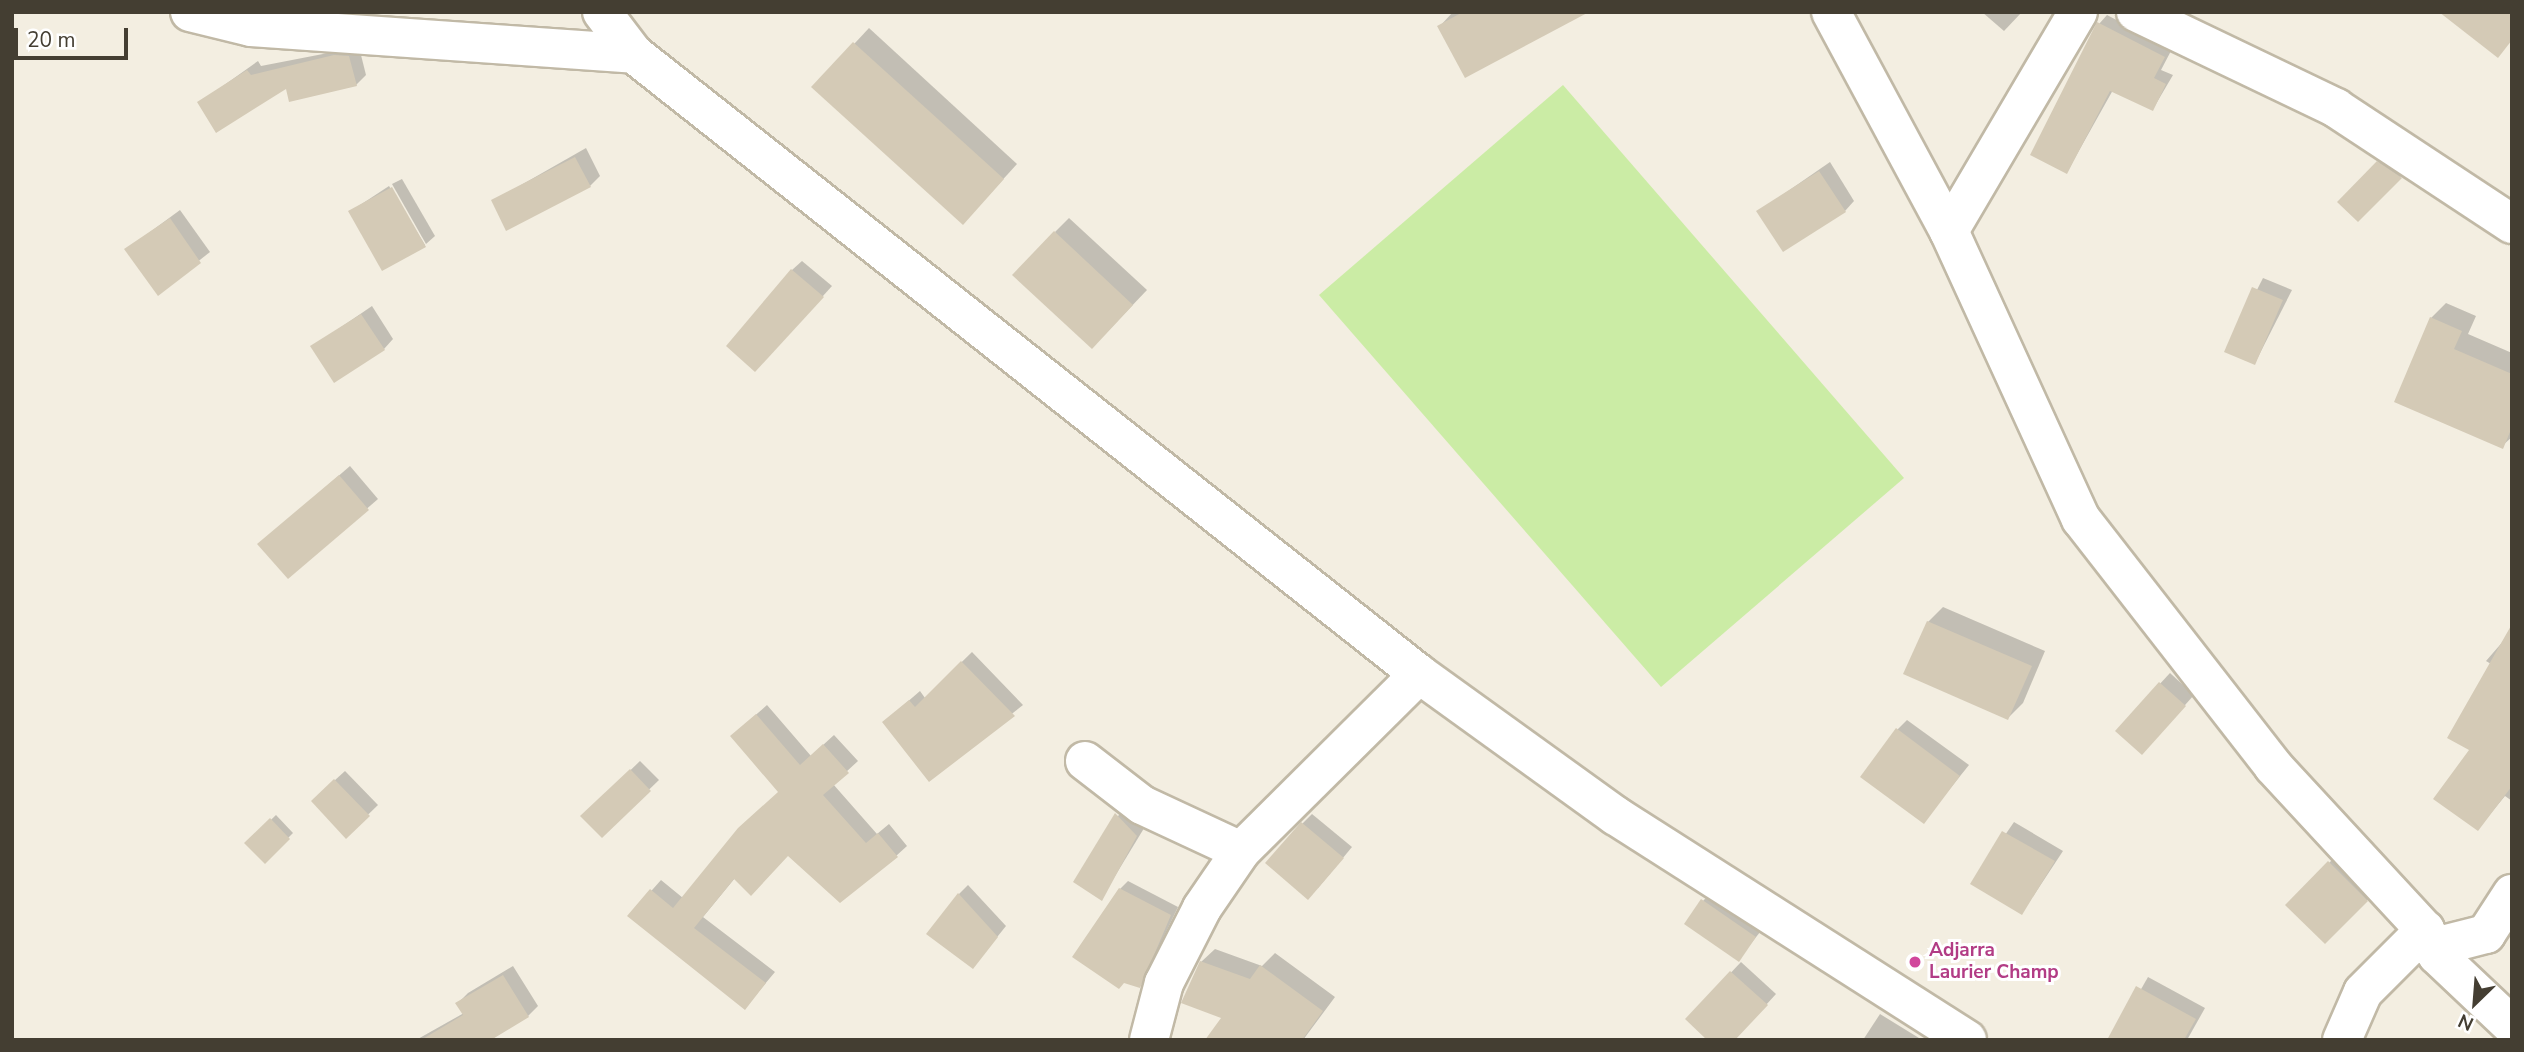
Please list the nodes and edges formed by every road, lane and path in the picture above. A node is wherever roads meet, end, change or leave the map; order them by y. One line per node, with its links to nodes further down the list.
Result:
1 (190, 12): 6 (street)
2 (603, 12): 6 (street)
3 (1831, 12): 8 (street)
4 (2078, 12): 8 (street)
5 (2136, 12): 7 (street)
6 (634, 54): 9 (street)
7 (2512, 224)
8 (1949, 231): 14 (street)
9 (1419, 674): 11 (street); 17 (street)
10 (1085, 761): 11 (street)
11 (1241, 851): 16 (street)
12 (2512, 894): 13 (street)
13 (2499, 923): 14 (street)
14 (2428, 939): 15 (street); 18 (street)
15 (2512, 1026)
16 (1150, 1040)
17 (1967, 1040)
18 (2342, 1040)

